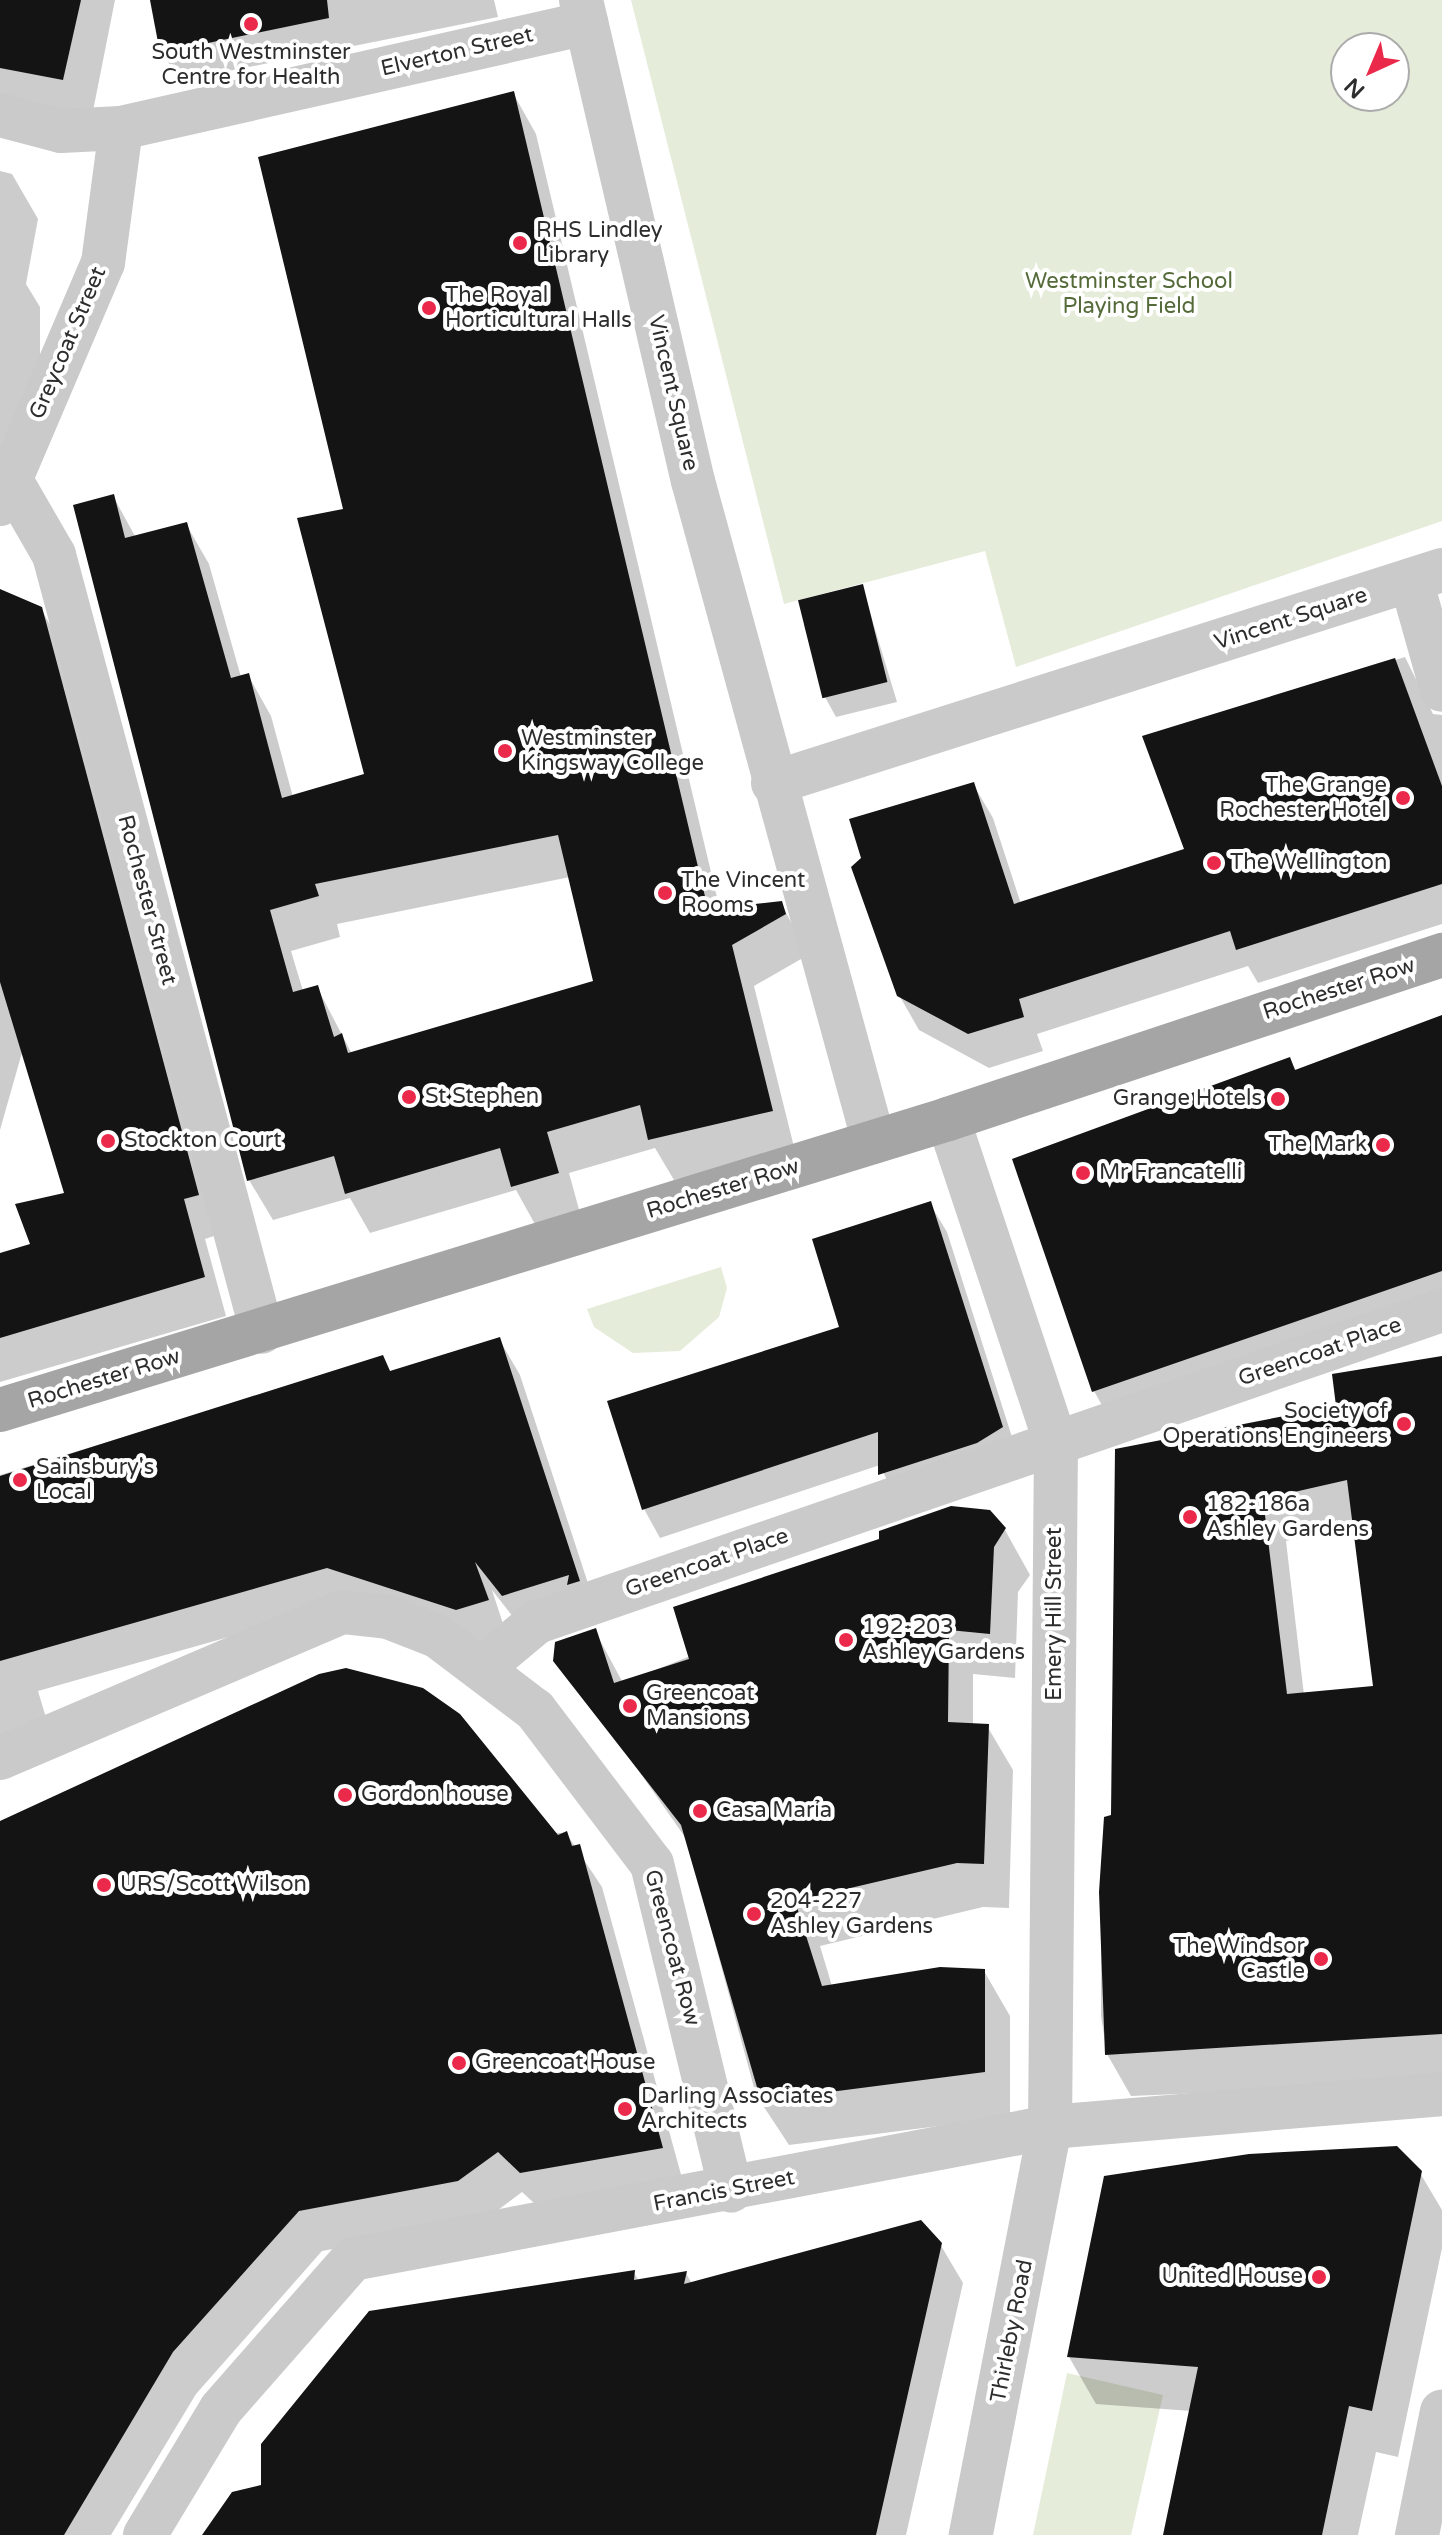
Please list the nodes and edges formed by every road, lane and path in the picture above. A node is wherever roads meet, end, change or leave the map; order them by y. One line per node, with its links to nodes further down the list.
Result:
1 (584, 11): 3 (street, Elverton Street); 7 (street, Vincent Square)
2 (0, 115): 3 (street, Elverton Street)
3 (121, 128): 4 (street, Greycoat Street)
4 (5, 491): 12 (street, Rochester Street)
5 (1426, 575): 6 (street); 7 (street, Vincent Square)
6 (1442, 690)
7 (773, 783): 10 (street, Vincent Square)
8 (1442, 955): 9 (main road, Rochester Row)
9 (948, 1119): 10 (main road, Rochester Row); 14 (street, Emery Hill Street)
10 (874, 1142): 12 (main road, Rochester Row)
11 (1442, 1310): 14 (street, Greencoat Place)
12 (262, 1332): 13 (main road, Rochester Row)
13 (0, 1410)
14 (1056, 1443): 15 (street, Greencoat Place); 18 (street, Emery Hill Street)
15 (483, 1667): 16 (street); 19 (street, Greencoat Row)
16 (0, 1758)
17 (1442, 2094): 18 (street, Francis Street)
18 (1050, 2127): 19 (street, Francis Street); 22 (street, Thirleby Road)
19 (731, 2191): 21 (street, Francis Street)
20 (1442, 2411): 23 (street)
21 (145, 2535)
22 (971, 2535)
23 (1417, 2535)

